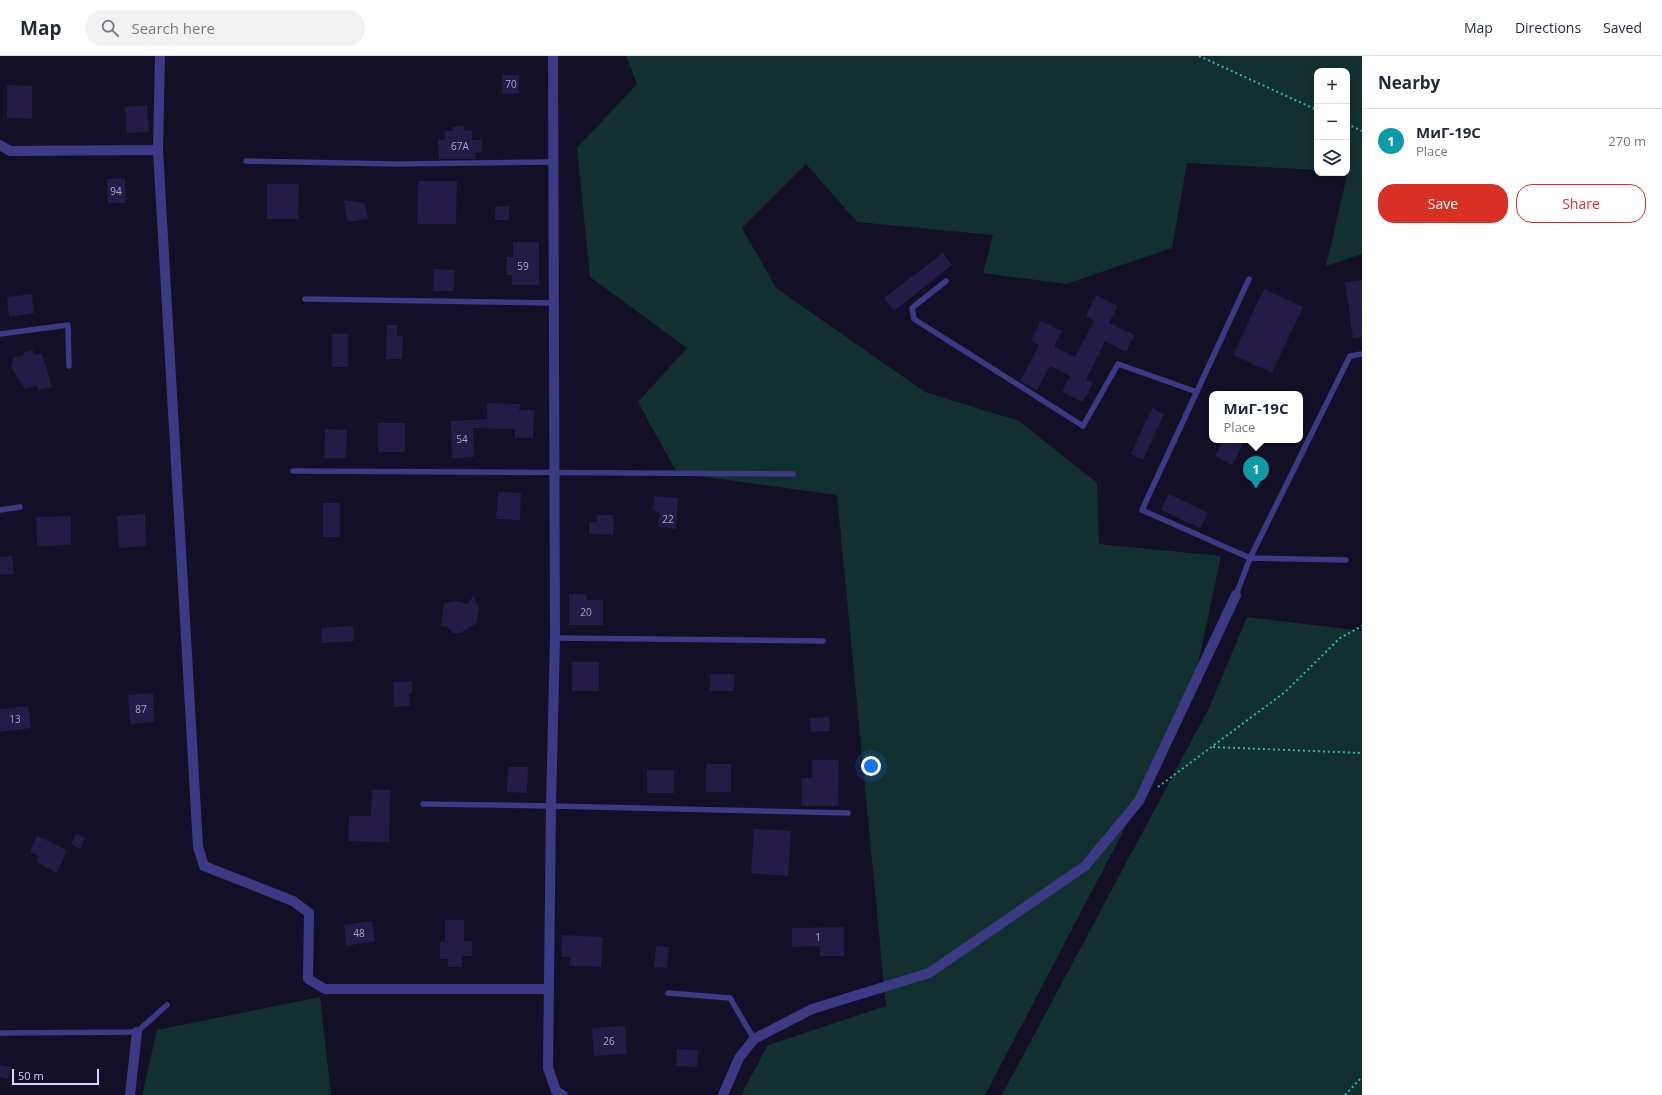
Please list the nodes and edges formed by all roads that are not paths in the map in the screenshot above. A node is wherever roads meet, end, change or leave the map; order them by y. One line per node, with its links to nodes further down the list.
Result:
1 (160, 56): 4 (street)
2 (553, 56): 6 (street)
3 (0, 145): 4 (street)
4 (158, 150): 28 (street)
5 (246, 161): 6 (lane)
6 (554, 162): 10 (street)
7 (1249, 279): 14 (lane)
8 (946, 281): 14 (lane)
9 (305, 299): 10 (lane)
10 (554, 303): 16 (street)
11 (0, 334): 13 (lane)
12 (1362, 354): 20 (lane)
13 (69, 366)
14 (1197, 392): 20 (lane)
15 (293, 471): 16 (lane)
16 (554, 472): 17 (lane); 23 (street)
17 (793, 474)
18 (20, 507): 19 (lane)
19 (0, 510)
20 (1250, 558): 21 (lane); 22 (lane)
21 (1346, 560)
22 (1236, 595): 33 (street)
23 (555, 638): 24 (lane); 26 (street)
24 (823, 641)
25 (422, 804): 26 (lane)
26 (551, 806): 27 (lane); 28 (street)
27 (848, 813)
28 (548, 989): 35 (street)
29 (668, 993): 33 (lane)
30 (167, 1005): 31 (lane)
31 (137, 1032): 32 (lane); 34 (street)
32 (0, 1033)
33 (754, 1039): 36 (street)
34 (130, 1095)
35 (563, 1095)
36 (722, 1095)

